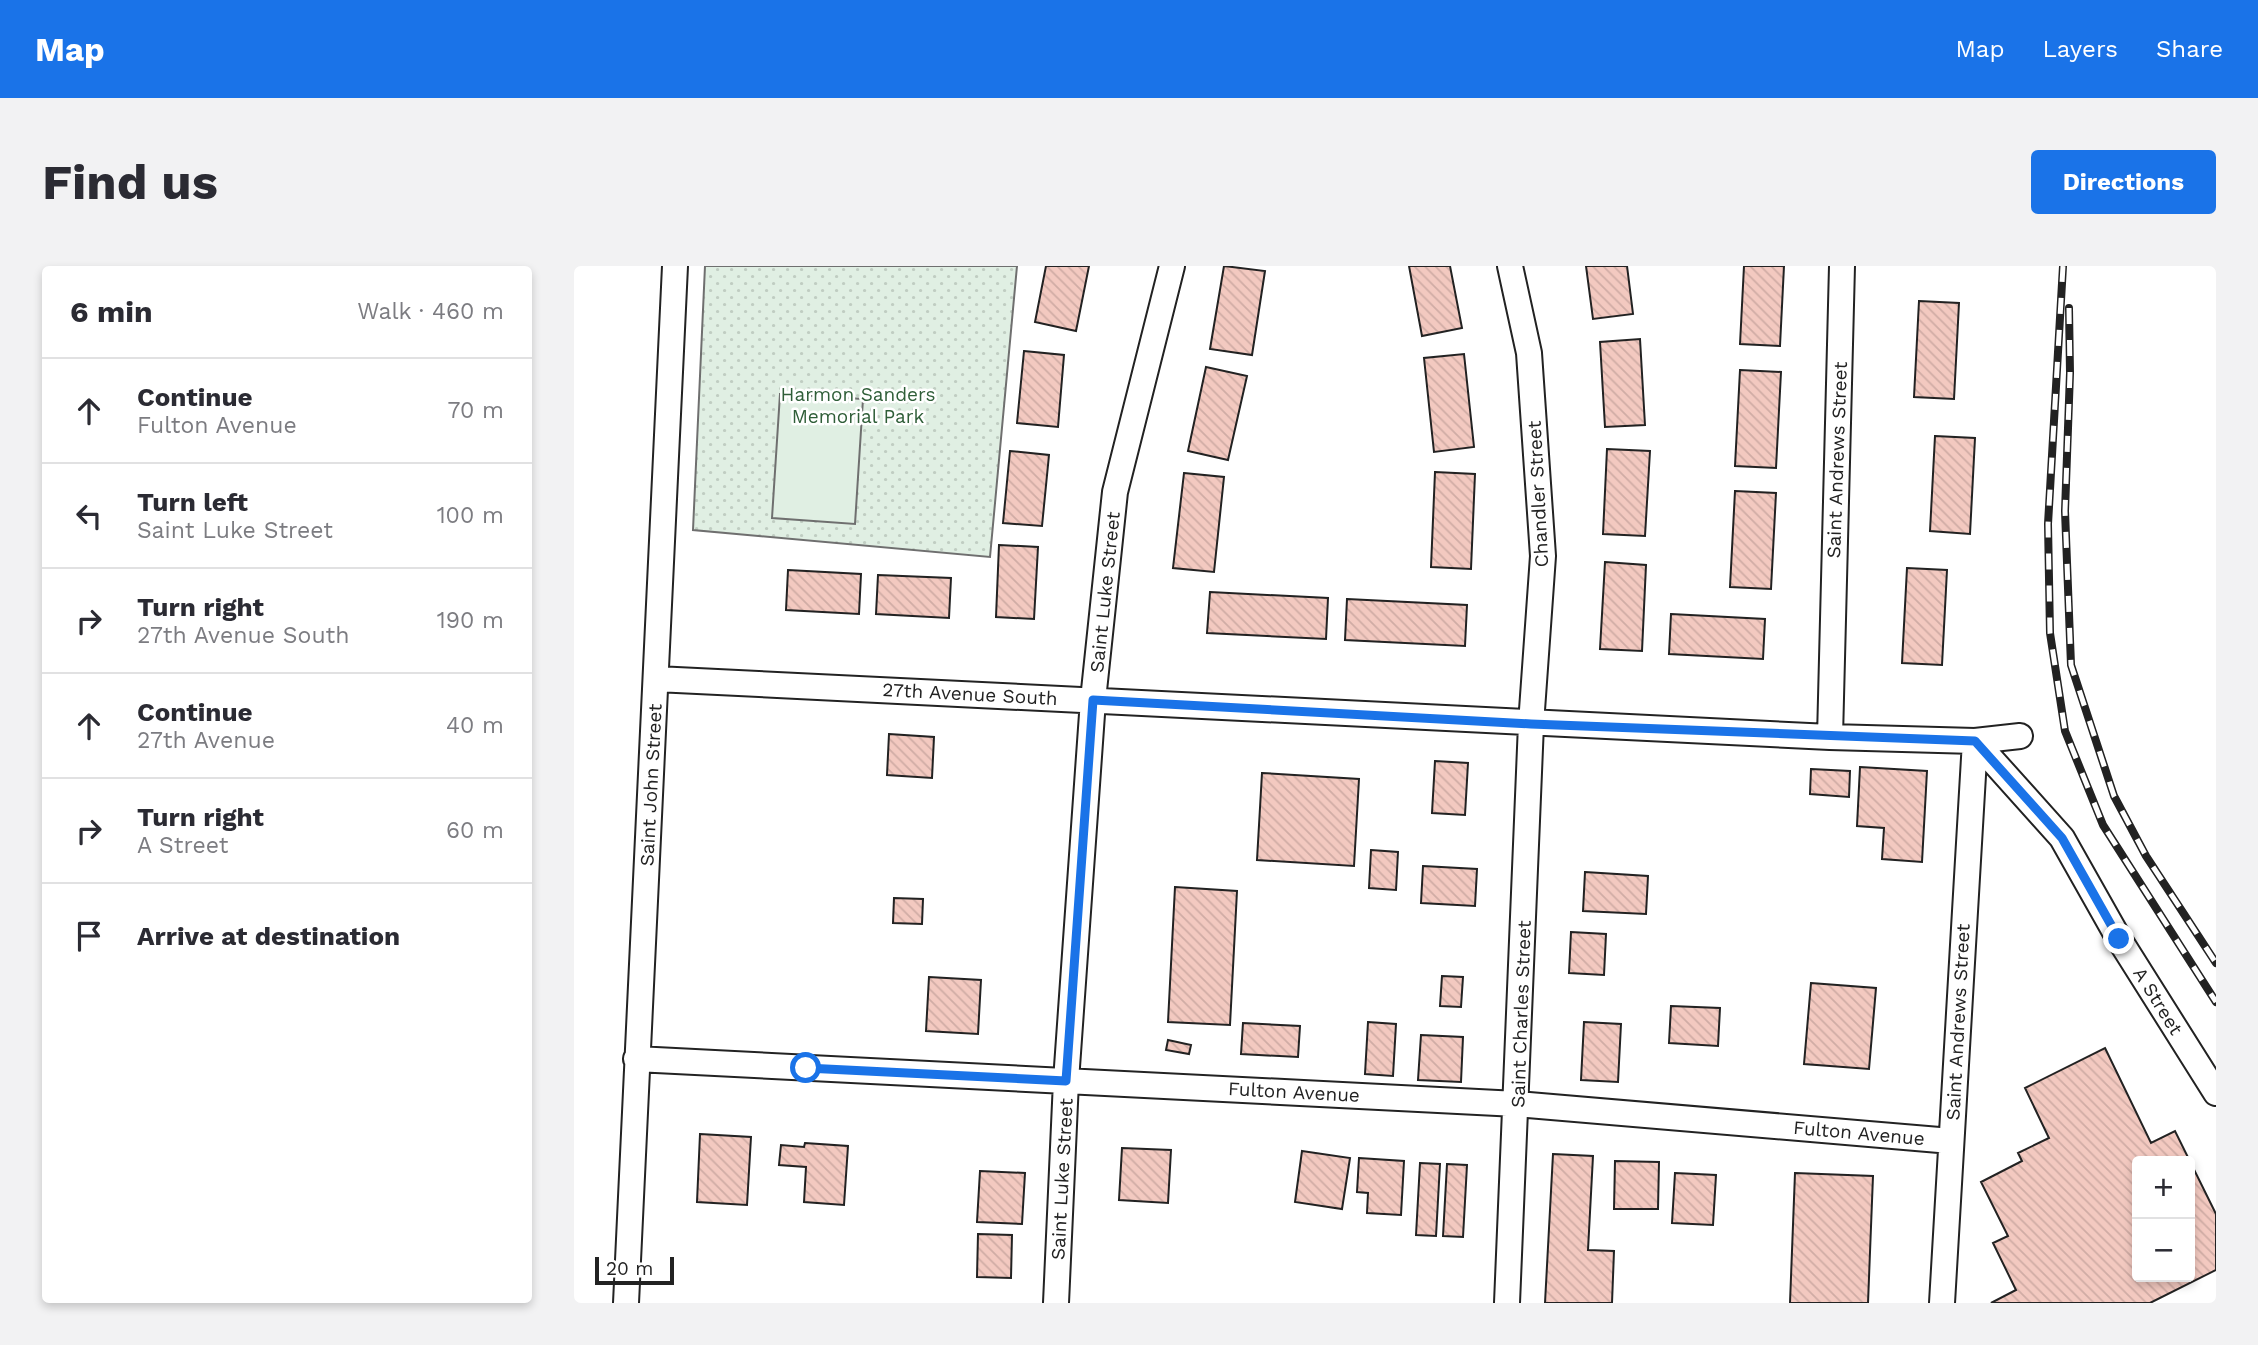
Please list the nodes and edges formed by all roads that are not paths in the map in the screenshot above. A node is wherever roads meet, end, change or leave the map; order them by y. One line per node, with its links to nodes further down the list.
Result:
1 (675, 266): 5 (street, Saint John Street)
2 (1172, 266): 6 (street, Saint Luke Street)
3 (1510, 266): 7 (street, Chandler Street)
4 (1842, 266): 9 (street, Saint Andrews Street)
5 (656, 679): 6 (street, 27th Avenue South); 11 (street, Saint John Street)
6 (1093, 700): 7 (street, 27th Avenue South); 12 (street, Saint Luke Street)
7 (1531, 724): 9 (street, 27th Avenue South); 14 (street, Saint Charles Street)
8 (2020, 736): 10 (street, 27th Avenue South)
9 (1830, 737): 10 (street, 27th Avenue South)
10 (1975, 741): 13 (street, A Street); 15 (street, Saint Andrews Street)
11 (636, 1059): 12 (street, Fulton Avenue); 16 (street, Saint John Street)
12 (1066, 1081): 14 (street, Fulton Avenue); 17 (street, Saint Luke Street)
13 (2216, 1093)
14 (1517, 1104): 15 (street, Fulton Avenue); 18 (street, Saint Charles Street)
15 (1951, 1141): 19 (street, Saint Andrews Street)
16 (626, 1303)
17 (1056, 1303)
18 (1507, 1303)
19 (1942, 1303)

